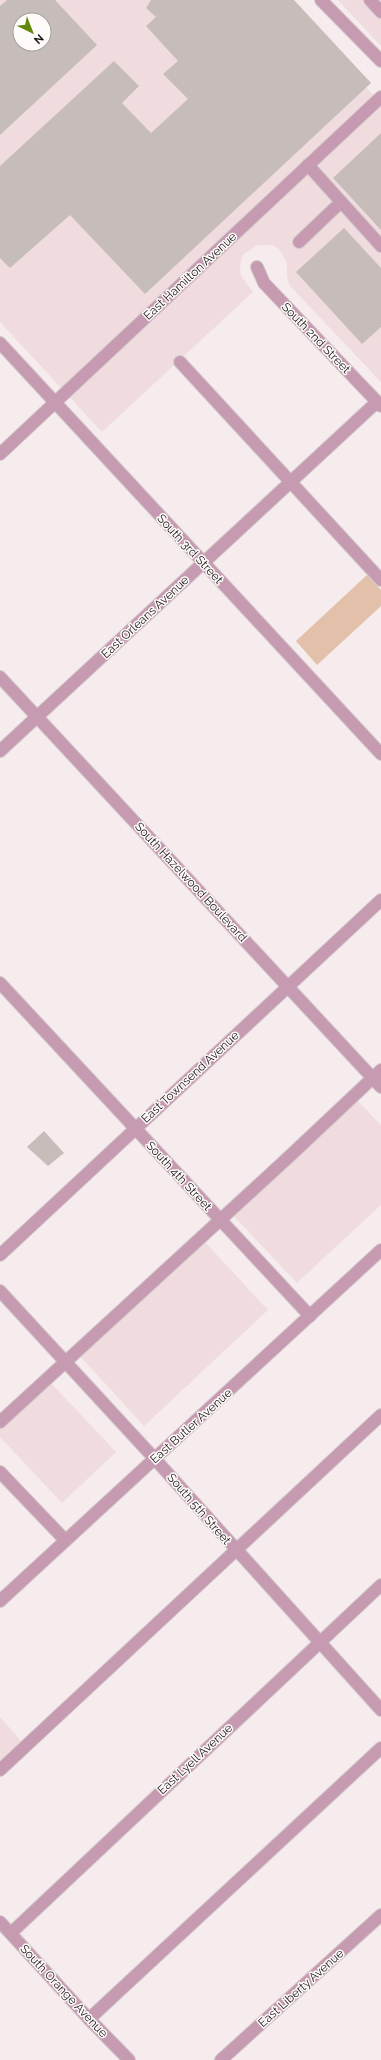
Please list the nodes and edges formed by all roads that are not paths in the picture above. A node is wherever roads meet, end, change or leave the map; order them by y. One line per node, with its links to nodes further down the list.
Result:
1 (321, 0): 4 (street)
2 (370, 0): 3 (street)
3 (381, 12)
4 (381, 61)
5 (381, 98): 6 (street, East Hamilton Avenue)
6 (308, 165): 7 (street); 13 (street, East Hamilton Avenue)
7 (341, 202): 8 (street); 9 (street)
8 (299, 242)
9 (381, 246)
10 (258, 267): 14 (street, South 2nd Street)
11 (0, 343): 13 (street, South 3rd Street)
12 (180, 362): 16 (street)
13 (56, 403): 15 (street, East Hamilton Avenue); 17 (street, South 3rd Street)
14 (379, 404): 16 (street, East Orleans Avenue)
15 (0, 454)
16 (290, 482): 17 (street, East Orleans Avenue); 18 (street)
17 (203, 563): 20 (street, East Orleans Avenue); 22 (street, South 3rd Street)
18 (381, 580)
19 (0, 677): 20 (street, South Hazelwood Boulevard)
20 (37, 717): 21 (street, East Orleans Avenue); 25 (street, South Hazelwood Boulevard)
21 (0, 751)
22 (381, 754)
23 (381, 900): 25 (street, East Townsend Avenue)
24 (0, 983): 28 (street, South 4th Street)
25 (288, 986): 26 (street, South Hazelwood Boulevard); 28 (street, East Townsend Avenue)
26 (377, 1074): 27 (street, South Hazelwood Boulevard); 29 (street)
27 (381, 1087)
28 (135, 1128): 29 (street, South 4th Street); 31 (street, East Townsend Avenue)
29 (219, 1220): 33 (street, South 4th Street); 34 (street)
30 (381, 1250): 33 (street, East Butler Avenue)
31 (0, 1255)
32 (0, 1291): 34 (street, South 5th Street)
33 (310, 1316): 37 (street, East Butler Avenue)
34 (66, 1361): 36 (street); 37 (street, South 5th Street)
35 (381, 1415): 40 (street)
36 (0, 1422)
37 (154, 1458): 39 (street, East Butler Avenue); 40 (street, South 5th Street)
38 (0, 1472): 39 (street)
39 (65, 1540): 42 (street, East Butler Avenue)
40 (236, 1551): 43 (street, South 5th Street); 46 (street)
41 (381, 1585): 43 (street, East Lyell Avenue)
42 (0, 1601)
43 (319, 1642): 44 (street, South 5th Street); 49 (street, East Lyell Avenue)
44 (381, 1710)
45 (381, 1748): 50 (street)
46 (0, 1770)
47 (381, 1915): 52 (street, East Liberty Avenue)
48 (0, 1922): 49 (street, South Orange Avenue)
49 (11, 1933): 50 (street, South Orange Avenue)
50 (89, 2019): 51 (street, South Orange Avenue)
51 (129, 2060)
52 (222, 2060)

